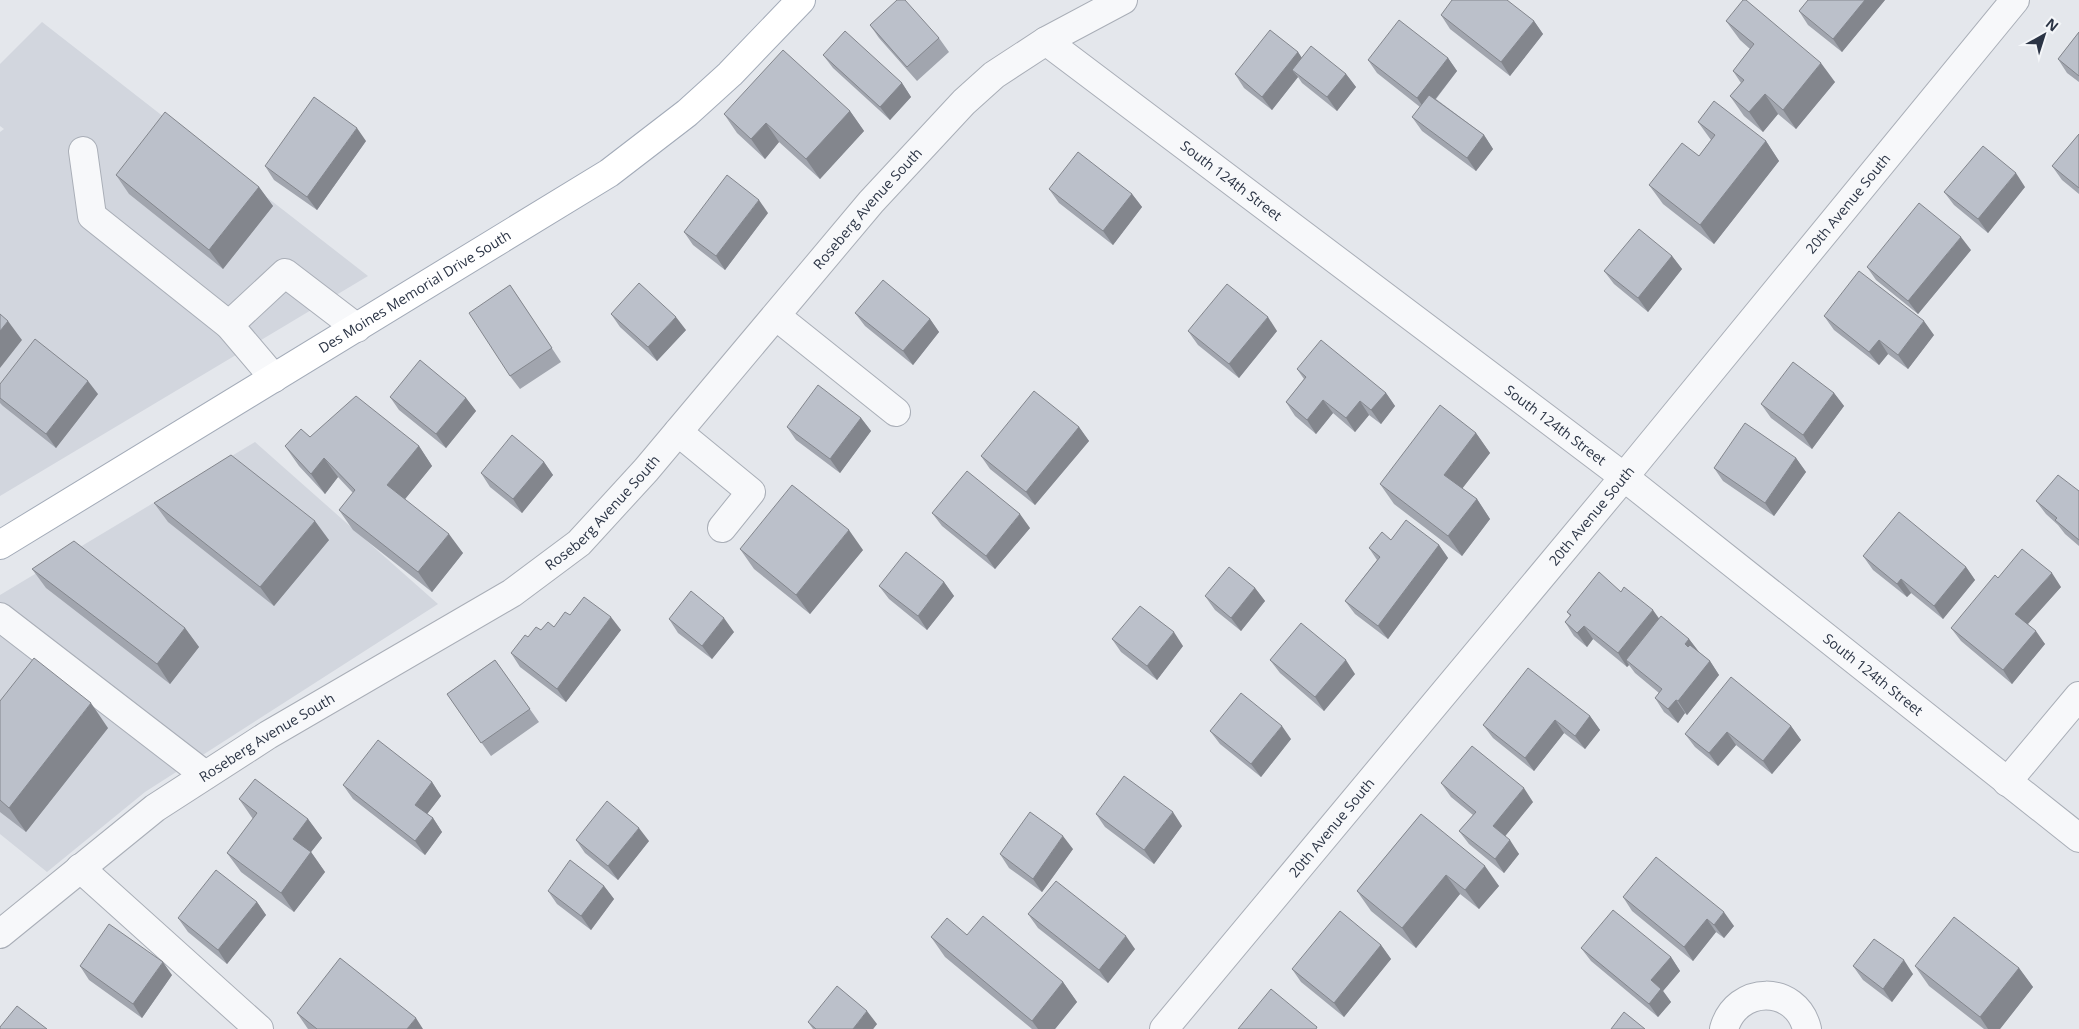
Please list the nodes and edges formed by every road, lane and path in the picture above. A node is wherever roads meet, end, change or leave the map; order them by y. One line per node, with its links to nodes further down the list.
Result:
1 (801, 0): 8 (main road, Des Moines Memorial Drive South)
2 (1124, 0): 4 (street, Roseberg Avenue South)
3 (2015, 0): 12 (street, 20th Avenue South)
4 (1046, 41): 6 (street, Roseberg Avenue South); 12 (street, South 124th Street)
5 (83, 151): 7 (street)
6 (776, 316): 10 (street); 11 (street, Roseberg Avenue South)
7 (229, 325): 8 (street); 9 (street)
8 (357, 328): 9 (main road, Des Moines Memorial Drive South)
9 (274, 378): 14 (main road, Des Moines Memorial Drive South)
10 (896, 412)
11 (678, 432): 13 (street); 17 (street, Roseberg Avenue South)
12 (1624, 477): 18 (street, South 124th Street); 23 (street, 20th Avenue South)
13 (722, 528)
14 (0, 545)
15 (0, 617): 17 (street)
16 (2079, 696): 18 (street)
17 (206, 775): 20 (street, Roseberg Avenue South)
18 (2007, 782): 19 (street, South 124th Street)
19 (2079, 838)
20 (80, 868): 21 (street, Roseberg Avenue South); 22 (street)
21 (0, 934)
22 (259, 1029)
23 (1164, 1029)
24 (1724, 1029): 25 (street)
25 (1807, 1029)

